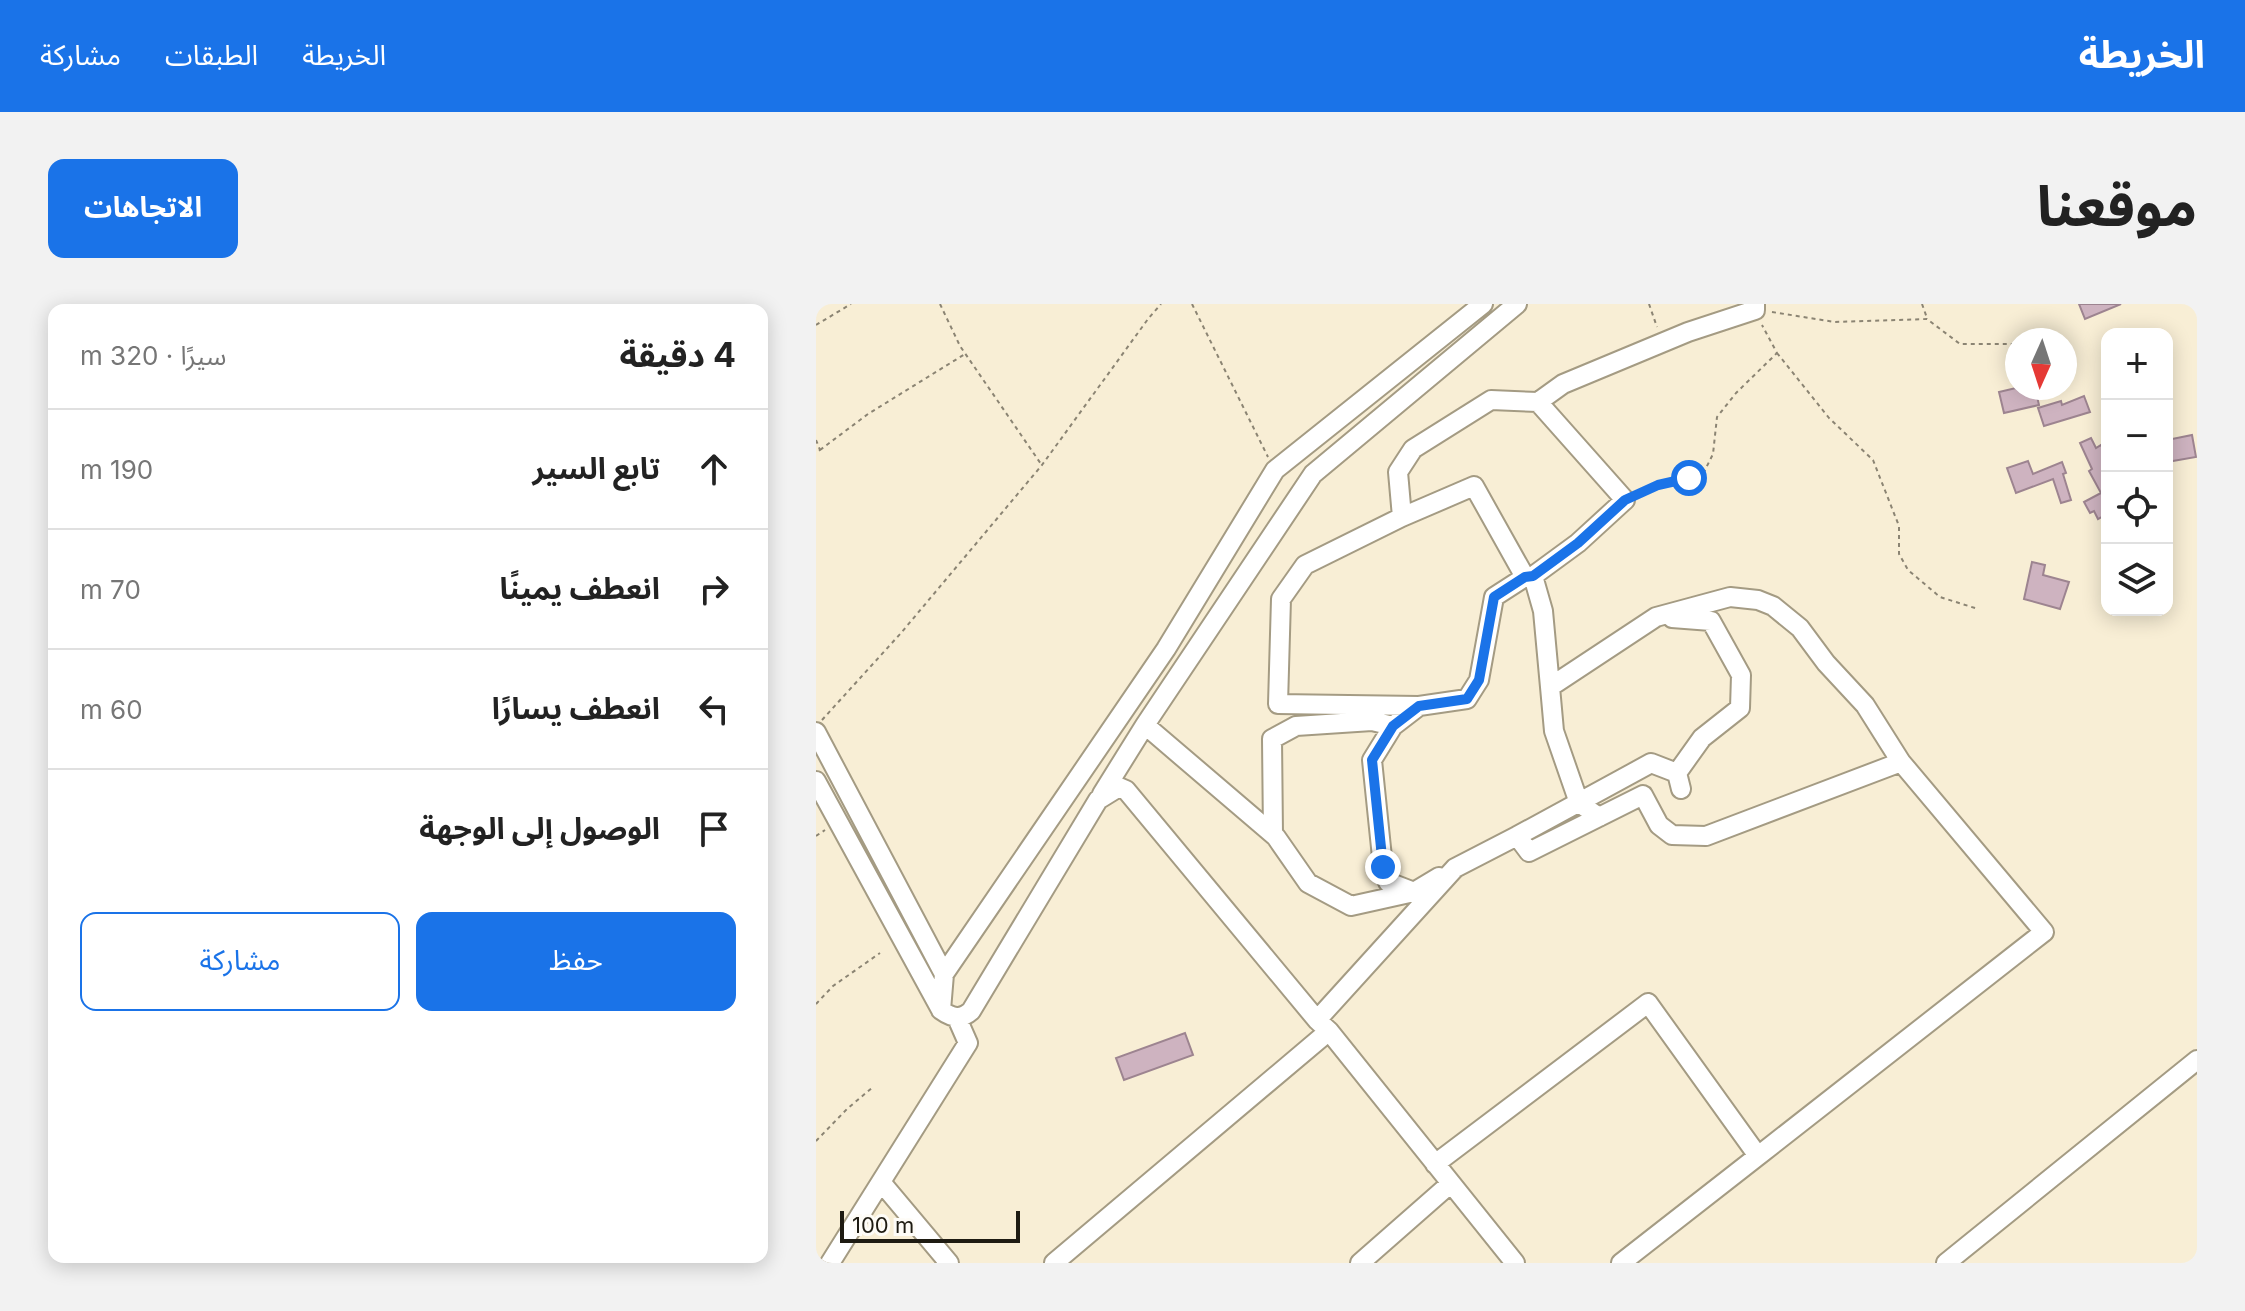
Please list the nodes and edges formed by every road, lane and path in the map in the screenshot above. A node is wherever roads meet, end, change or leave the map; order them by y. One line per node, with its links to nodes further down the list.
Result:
1 (851, 304): 11 (path)
2 (940, 304): 15 (path)
3 (1161, 304): 20 (path)
4 (1192, 304): 21 (path)
5 (1483, 304): 21 (street)
6 (1517, 304): 29 (street)
7 (1649, 304): 12 (path)
8 (1922, 304): 10 (path)
9 (1755, 307): 10 (path); 12 (street); 14 (path)
10 (1927, 319): 13 (path)
11 (816, 325)
12 (1662, 343): 16 (street)
13 (2005, 344)
14 (1777, 353): 22 (path); 25 (path)
15 (965, 354): 18 (path); 20 (path)
16 (1538, 402): 22 (street); 23 (street)
17 (816, 440): 18 (path)
18 (820, 450): 19 (path)
19 (816, 453)
20 (1042, 465): 31 (path)
21 (1275, 470): 42 (street)
22 (1625, 500): 24 (street)
23 (1402, 517): 24 (street); 28 (street)
24 (1529, 576): 27 (street); 28 (street)
25 (1978, 609)
26 (1656, 617): 27 (street); 32 (street); 35 (street)
27 (1550, 687): 35 (street)
28 (1419, 706): 30 (street)
29 (1145, 725): 34 (street); 37 (street)
30 (1393, 726): 37 (street); 40 (street)
31 (816, 729): 42 (street)
32 (1901, 762): 36 (street); 49 (street)
33 (816, 781): 44 (street)
34 (1098, 800): 44 (street); 45 (street)
35 (1579, 803): 36 (street); 38 (street)
36 (1599, 817): 38 (street)
37 (1273, 834): 40 (street)
38 (1517, 836): 39 (street)
39 (1455, 868): 40 (street); 45 (street)
40 (1414, 892)
41 (880, 953): 43 (path)
42 (944, 974): 44 (street)
43 (816, 1004)
44 (949, 1014): 51 (street)
45 (1323, 1026): 50 (street); 55 (street)
46 (2197, 1060): 59 (street)
47 (873, 1087): 48 (path)
48 (816, 1141)
49 (1758, 1156): 50 (street); 58 (street)
50 (1435, 1164): 52 (street)
51 (881, 1182): 53 (street); 54 (street)
52 (1450, 1184): 56 (street); 57 (street)
53 (830, 1263)
54 (949, 1263)
55 (1054, 1263)
56 (1360, 1263)
57 (1515, 1263)
58 (1621, 1263)
59 (1946, 1263)

